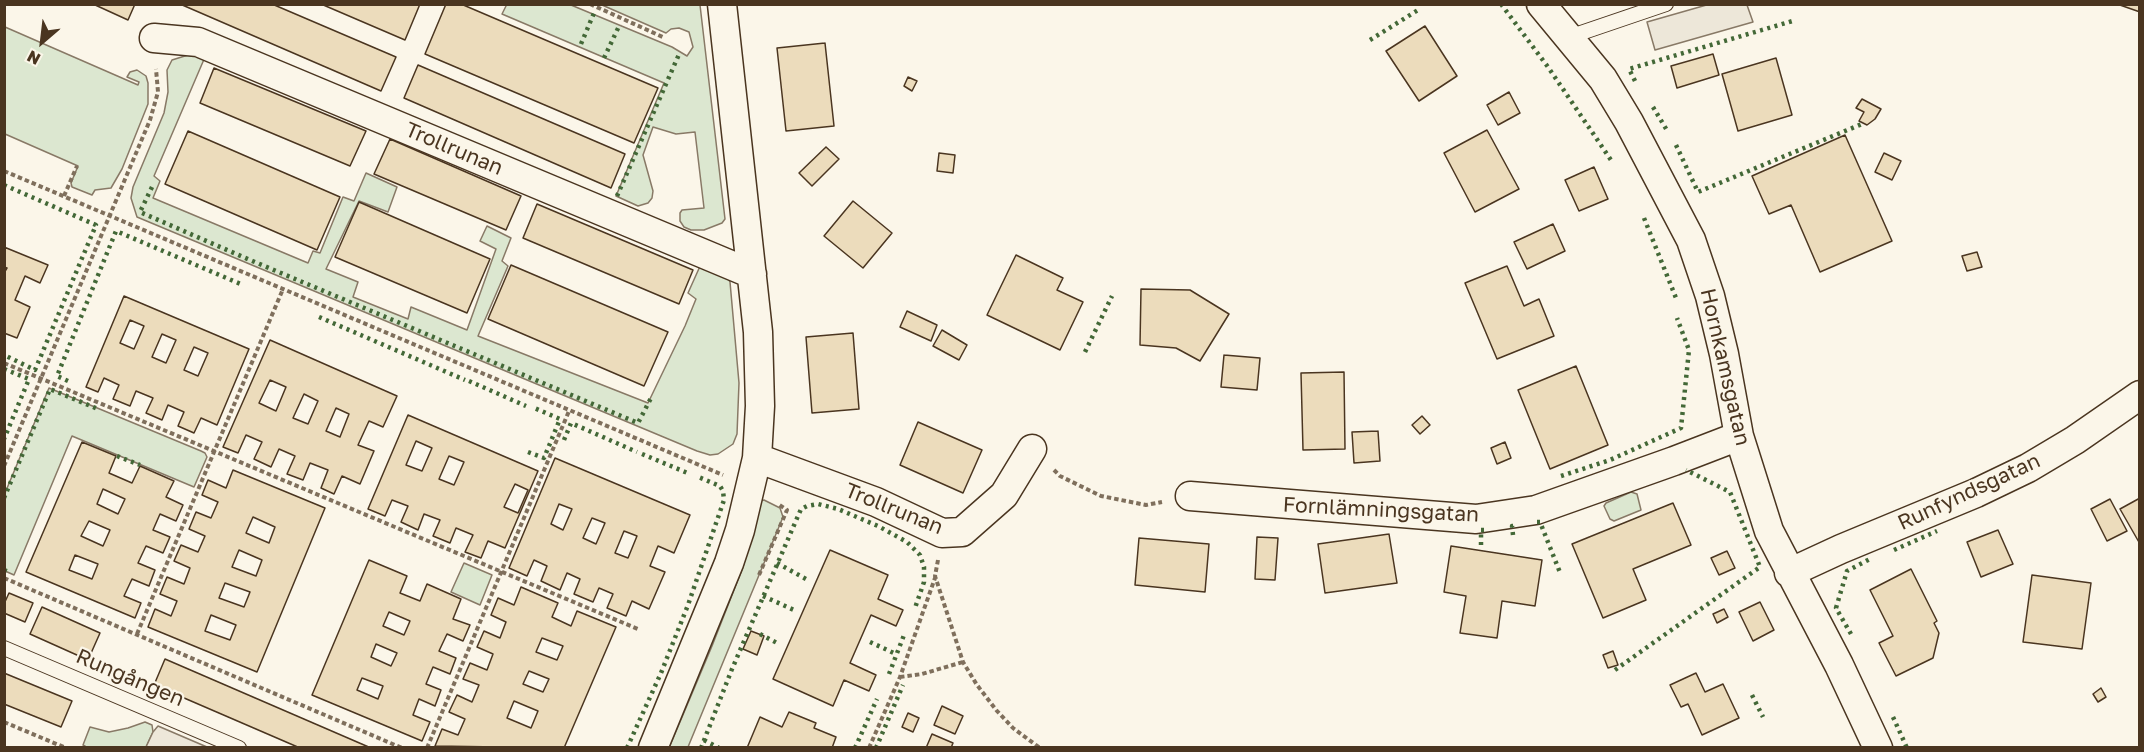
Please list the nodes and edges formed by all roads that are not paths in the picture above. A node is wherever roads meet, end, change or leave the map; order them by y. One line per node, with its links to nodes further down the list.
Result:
1 (722, 4): 6 (street)
2 (1541, 4): 4 (street, Hornkamsgatan)
3 (1666, 4): 4 (lane)
4 (1569, 37): 8 (street, Hornkamsgatan)
5 (154, 38): 6 (street, Trollrunan)
6 (752, 274): 10 (street)
7 (2139, 394): 12 (street, Runfyndsgatan)
8 (1739, 436): 11 (street, Fornlämningsgatan); 12 (street, Hornkamsgatan)
9 (1032, 449): 10 (street, Trollrunan)
10 (757, 458): 15 (street)
11 (1190, 496)
12 (1789, 573): 16 (street, Hornkamsgatan)
13 (4, 648): 14 (lane, Rungången)
14 (239, 747)
15 (653, 747)
16 (1878, 747)

